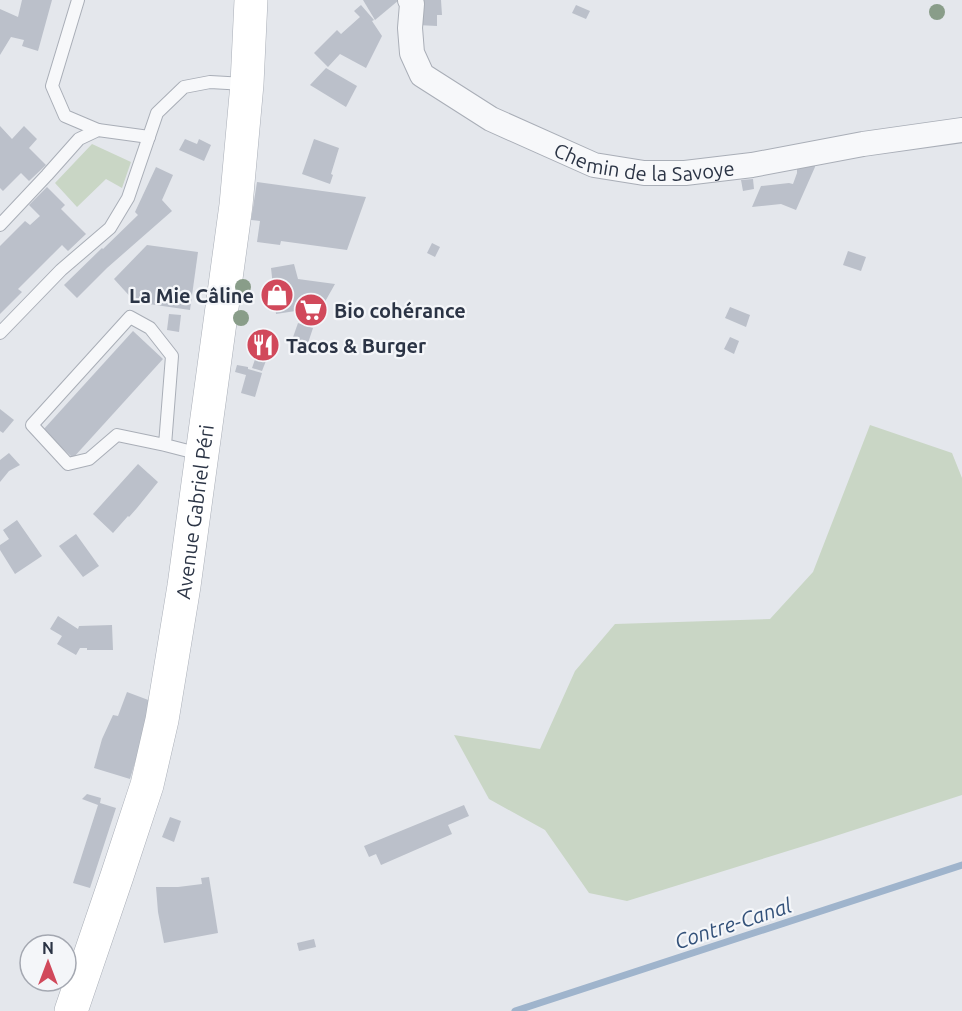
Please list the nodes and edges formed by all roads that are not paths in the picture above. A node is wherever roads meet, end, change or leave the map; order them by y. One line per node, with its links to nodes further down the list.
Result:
1 (78, 0): 5 (lane)
2 (250, 0): 4 (main road, Avenue Gabriel Péri)
3 (410, 0): 6 (street, Chemin de la Savoye)
4 (247, 84): 7 (lane); 11 (main road, Avenue Gabriel Péri)
5 (98, 130): 7 (lane); 8 (lane)
6 (962, 130)
7 (149, 137): 9 (lane)
8 (0, 225)
9 (0, 333)
10 (165, 445): 10 (lane); 11 (lane)
11 (201, 454): 12 (main road, Avenue Gabriel Péri)
12 (71, 1011)

